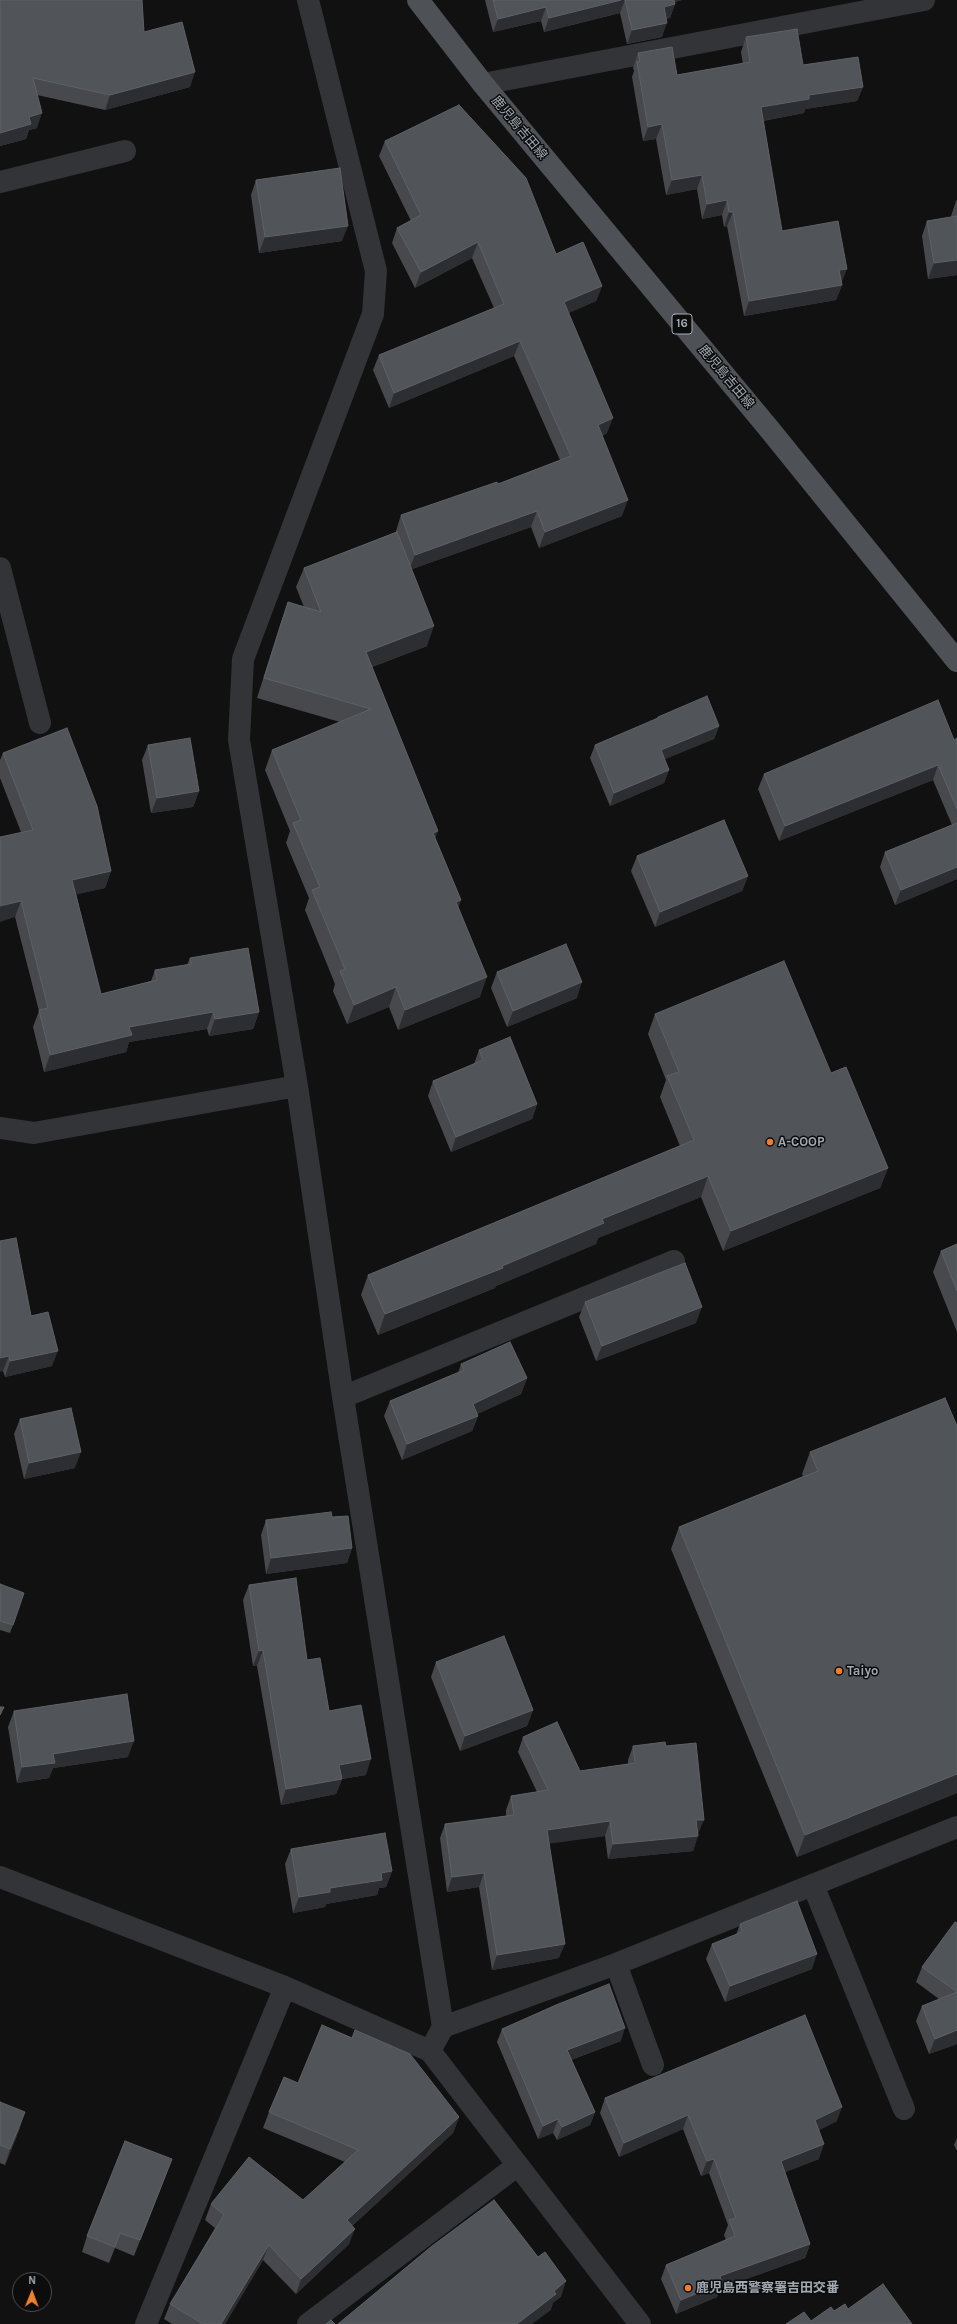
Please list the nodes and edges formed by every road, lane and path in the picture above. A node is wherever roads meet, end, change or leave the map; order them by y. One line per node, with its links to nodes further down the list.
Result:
1 (308, 0): 10 (street)
2 (418, 0): 4 (main road, 鹿児島吉田線 / 16)
3 (924, 0): 4 (street)
4 (483, 84): 8 (main road, 鹿児島吉田線 / 16)
5 (125, 151): 6 (street)
6 (0, 182)
7 (0, 568): 9 (street)
8 (954, 650)
9 (40, 723)
10 (297, 1086): 11 (street); 13 (street)
11 (0, 1128)
12 (674, 1261): 13 (street)
13 (343, 1397): 19 (street)
14 (957, 1827): 16 (street)
15 (0, 1877): 18 (street)
16 (813, 1885): 17 (street); 22 (street)
17 (616, 1964): 19 (street); 21 (street)
18 (285, 1987): 20 (street); 24 (street)
19 (443, 2027): 20 (street)
20 (430, 2051): 23 (street)
21 (653, 2065)
22 (904, 2109)
23 (518, 2165): 25 (street); 26 (street)
24 (146, 2324)
25 (308, 2324)
26 (640, 2324)

